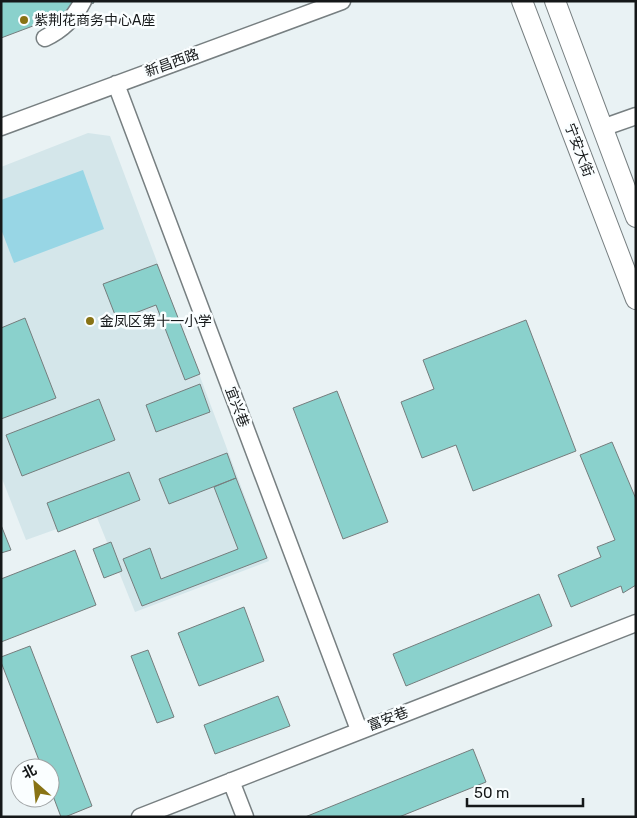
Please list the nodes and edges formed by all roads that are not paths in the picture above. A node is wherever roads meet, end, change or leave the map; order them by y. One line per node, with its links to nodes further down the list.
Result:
1 (83, 1): 5 (street)
2 (342, 1): 6 (street, 新昌西路)
3 (522, 1): 11 (main road, 宁安大街)
4 (555, 1): 9 (main road)
5 (45, 38)
6 (116, 84): 8 (street, 新昌西路); 13 (street, 宜兴巷)
7 (636, 116): 9 (street)
8 (1, 128)
9 (602, 128): 10 (main road)
10 (636, 217)
11 (636, 299)
12 (636, 623): 13 (street, 富安巷)
13 (358, 730): 14 (street, 富安巷)
14 (231, 781): 15 (street, 富安巷); 16 (street)
15 (140, 817)
16 (245, 817)

